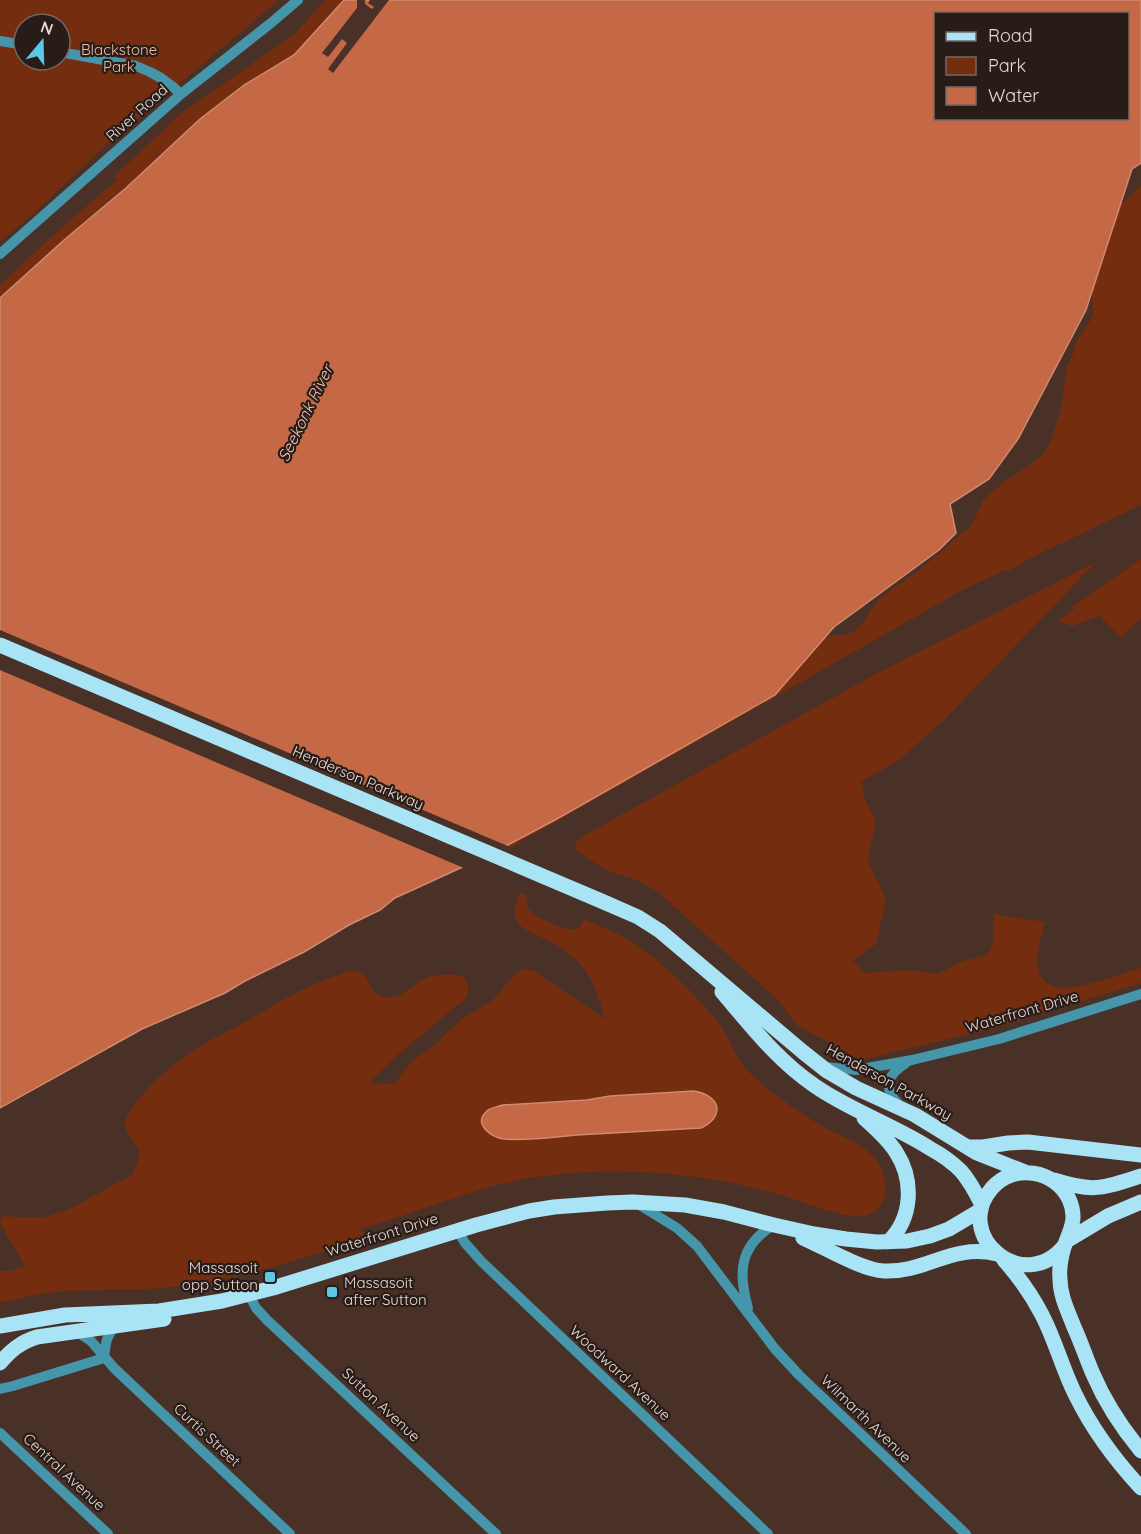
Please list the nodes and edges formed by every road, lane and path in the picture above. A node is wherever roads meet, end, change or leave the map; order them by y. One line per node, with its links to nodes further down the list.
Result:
1 (298, 0): 3 (street, River Road)
2 (72, 54): 3 (street)
3 (181, 94): 4 (street, River Road)
4 (0, 254)
5 (0, 645): 6 (main road, Henderson Parkway)
6 (693, 958): 9 (main road, Henderson Parkway); 10 (main road, Henderson Parkway)
7 (1141, 994): 8 (street, Waterfront Drive)
8 (912, 1060): 9 (street, Waterfront Drive); 11 (street, Waterfront Drive)
9 (820, 1065): 11 (main road, Henderson Parkway)
10 (847, 1105): 19 (main road, Henderson Parkway); 22 (main road)
11 (905, 1110): 12 (main road, Henderson Parkway)
12 (966, 1147): 13 (main road); 14 (main road, Henderson Parkway)
13 (1141, 1155)
14 (1025, 1172): 16 (main road, Henderson Parkway); 19 (main road)
15 (1141, 1176): 16 (main road, Henderson Parkway)
16 (1048, 1178): 23 (main road)
17 (633, 1202): 20 (main road, Waterfront Drive); 21 (main road, Waterfront Drive); 27 (street, Wilmarth Avenue)
18 (1141, 1202): 23 (main road)
19 (982, 1208): 22 (main road, Waterfront Drive); 24 (main road, Henderson Parkway)
20 (774, 1225): 22 (main road, Waterfront Drive); 24 (main road, Waterfront Drive); 27 (street, Wilmarth Avenue)
21 (457, 1230): 25 (main road, Waterfront Drive); 40 (street, Woodward Avenue)
22 (888, 1242)
23 (1067, 1243): 24 (main road); 35 (main road)
24 (999, 1256): 36 (main road, Henderson Parkway)
25 (249, 1295): 26 (main road, Waterfront Drive); 39 (street, Sutton Avenue)
26 (187, 1307): 28 (main road, Waterfront Drive); 29 (main road)
27 (753, 1319): 41 (street, Wilmarth Avenue)
28 (0, 1326)
29 (115, 1327): 30 (main road); 31 (street)
30 (76, 1331): 31 (street, Curtis Street); 32 (main road)
31 (104, 1358): 33 (street); 38 (street, Curtis Street)
32 (0, 1363)
33 (0, 1389)
34 (0, 1433): 37 (street, Central Avenue)
35 (1141, 1451)
36 (1141, 1488)
37 (108, 1534)
38 (290, 1534)
39 (496, 1534)
40 (768, 1534)
41 (966, 1534)

